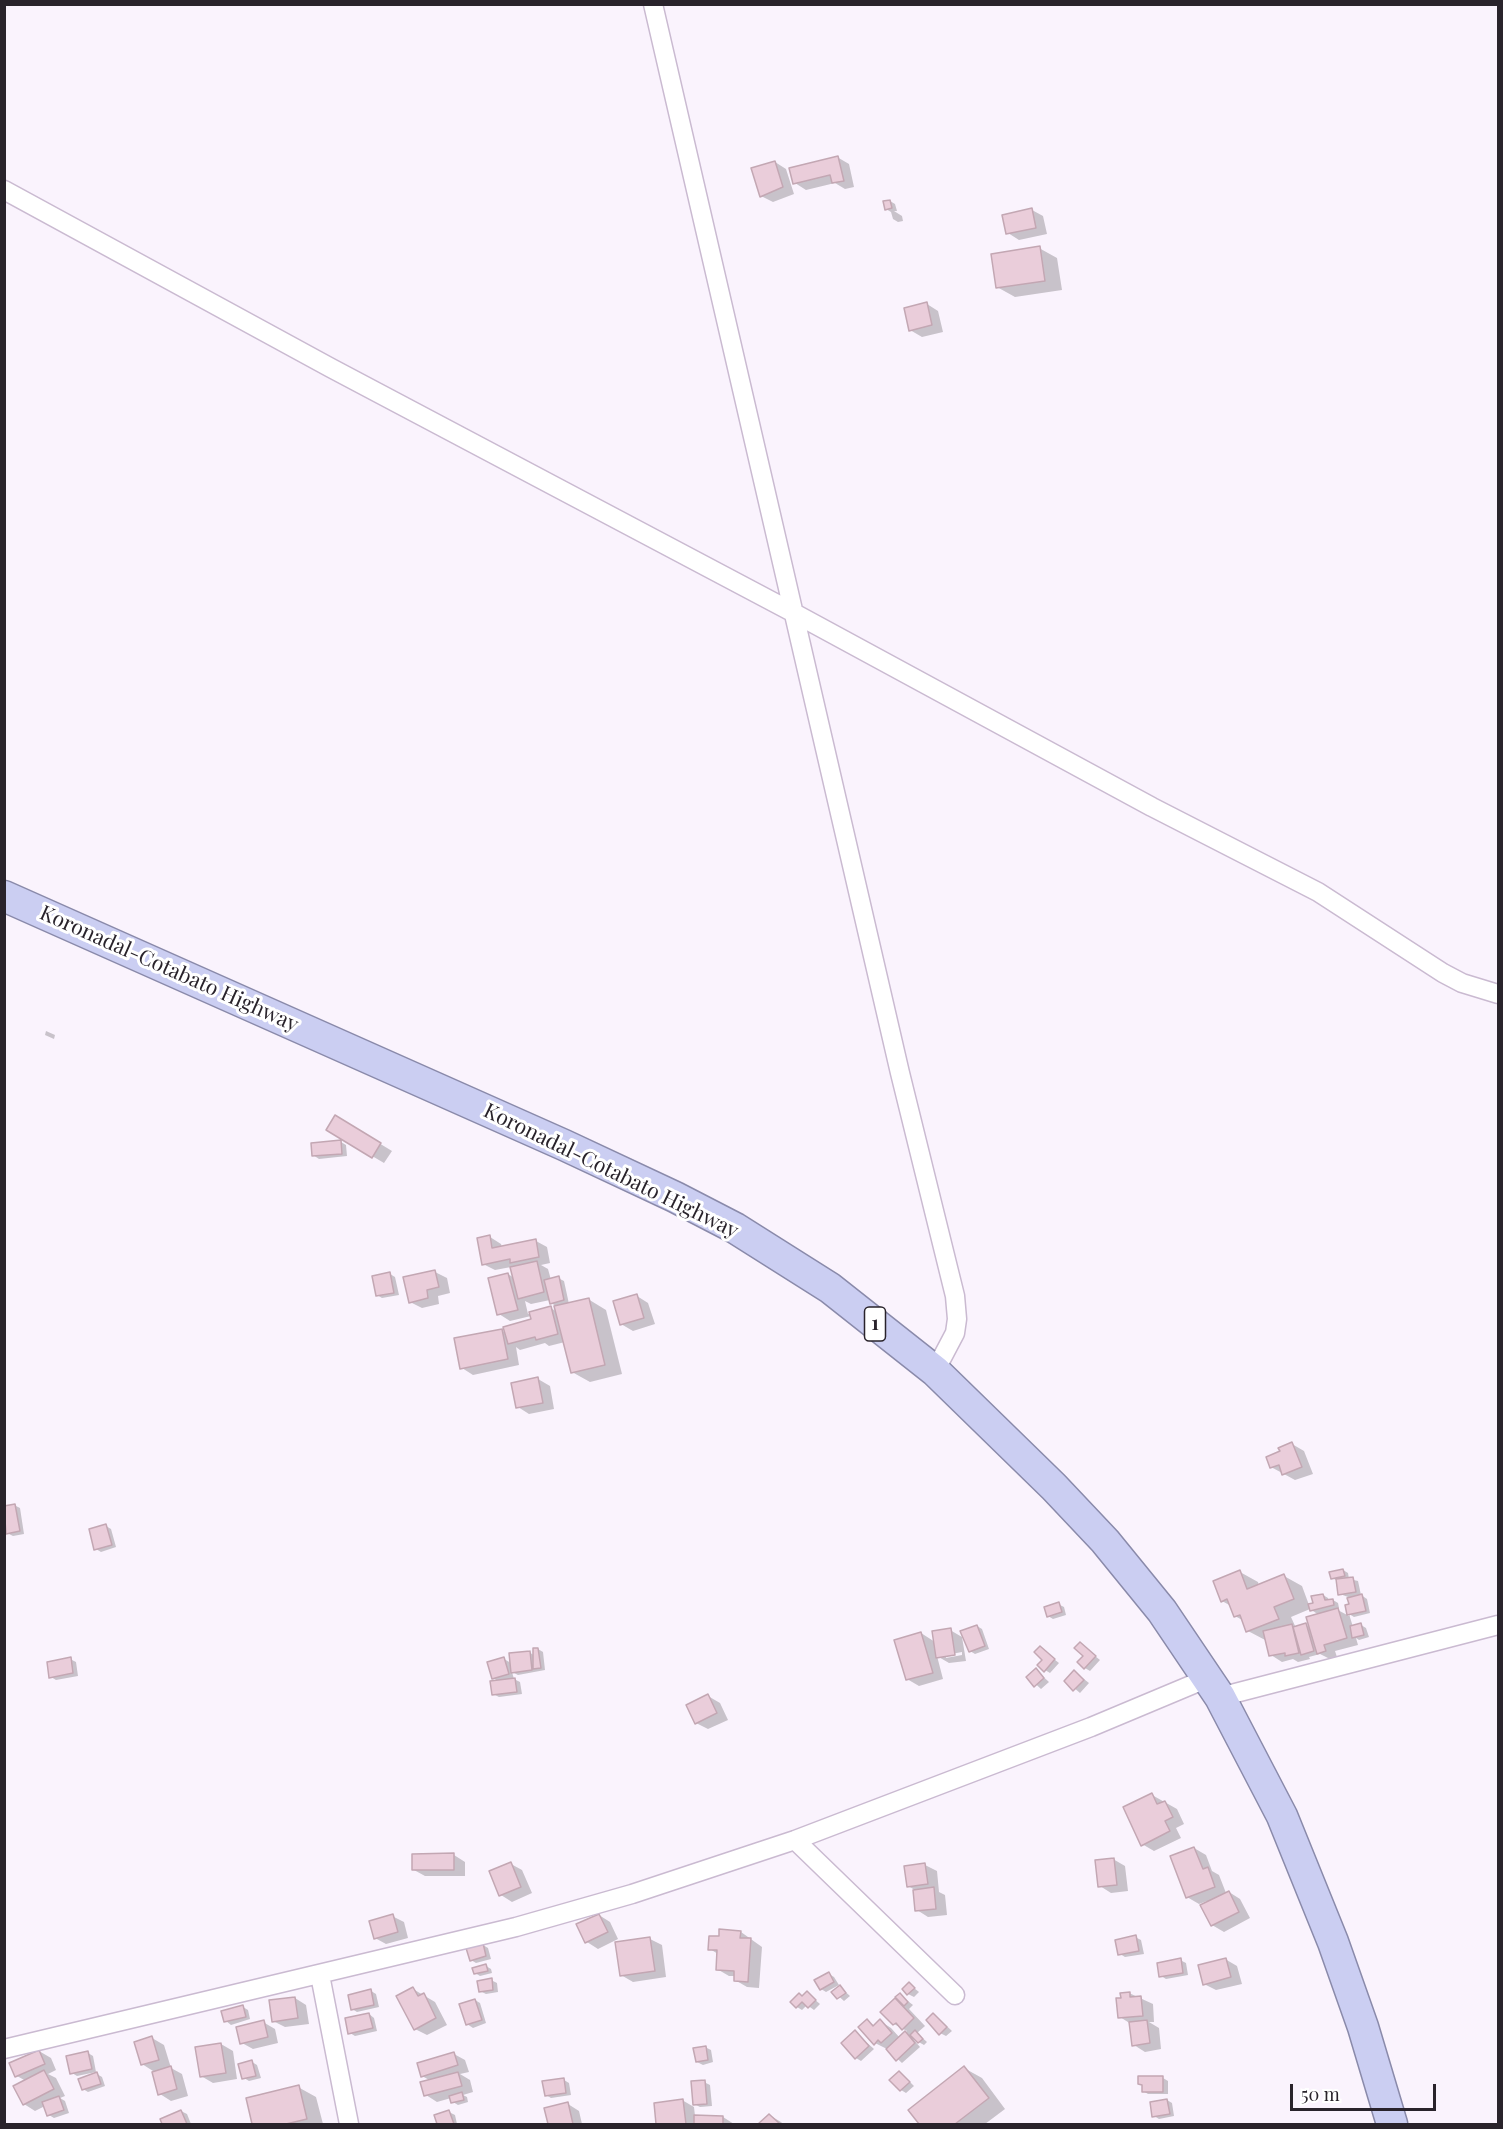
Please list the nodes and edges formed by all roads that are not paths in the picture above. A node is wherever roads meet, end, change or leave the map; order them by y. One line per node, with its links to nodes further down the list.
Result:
1 (652, 4): 3 (street)
2 (4, 190): 3 (street)
3 (794, 613): 5 (street); 6 (street)
4 (4, 896): 6 (highway, Koronadal-Cotabato Highway / 1)
5 (1498, 994)
6 (935, 1371): 8 (highway, Koronadal-Cotabato Highway / 1)
7 (1498, 1625): 8 (street)
8 (1214, 1687): 9 (street); 14 (highway, Koronadal-Cotabato Highway / 1)
9 (795, 1840): 10 (street); 11 (street)
10 (320, 1975): 12 (street); 13 (street)
11 (954, 1995)
12 (4, 2049)
13 (349, 2124)
14 (1392, 2124)

